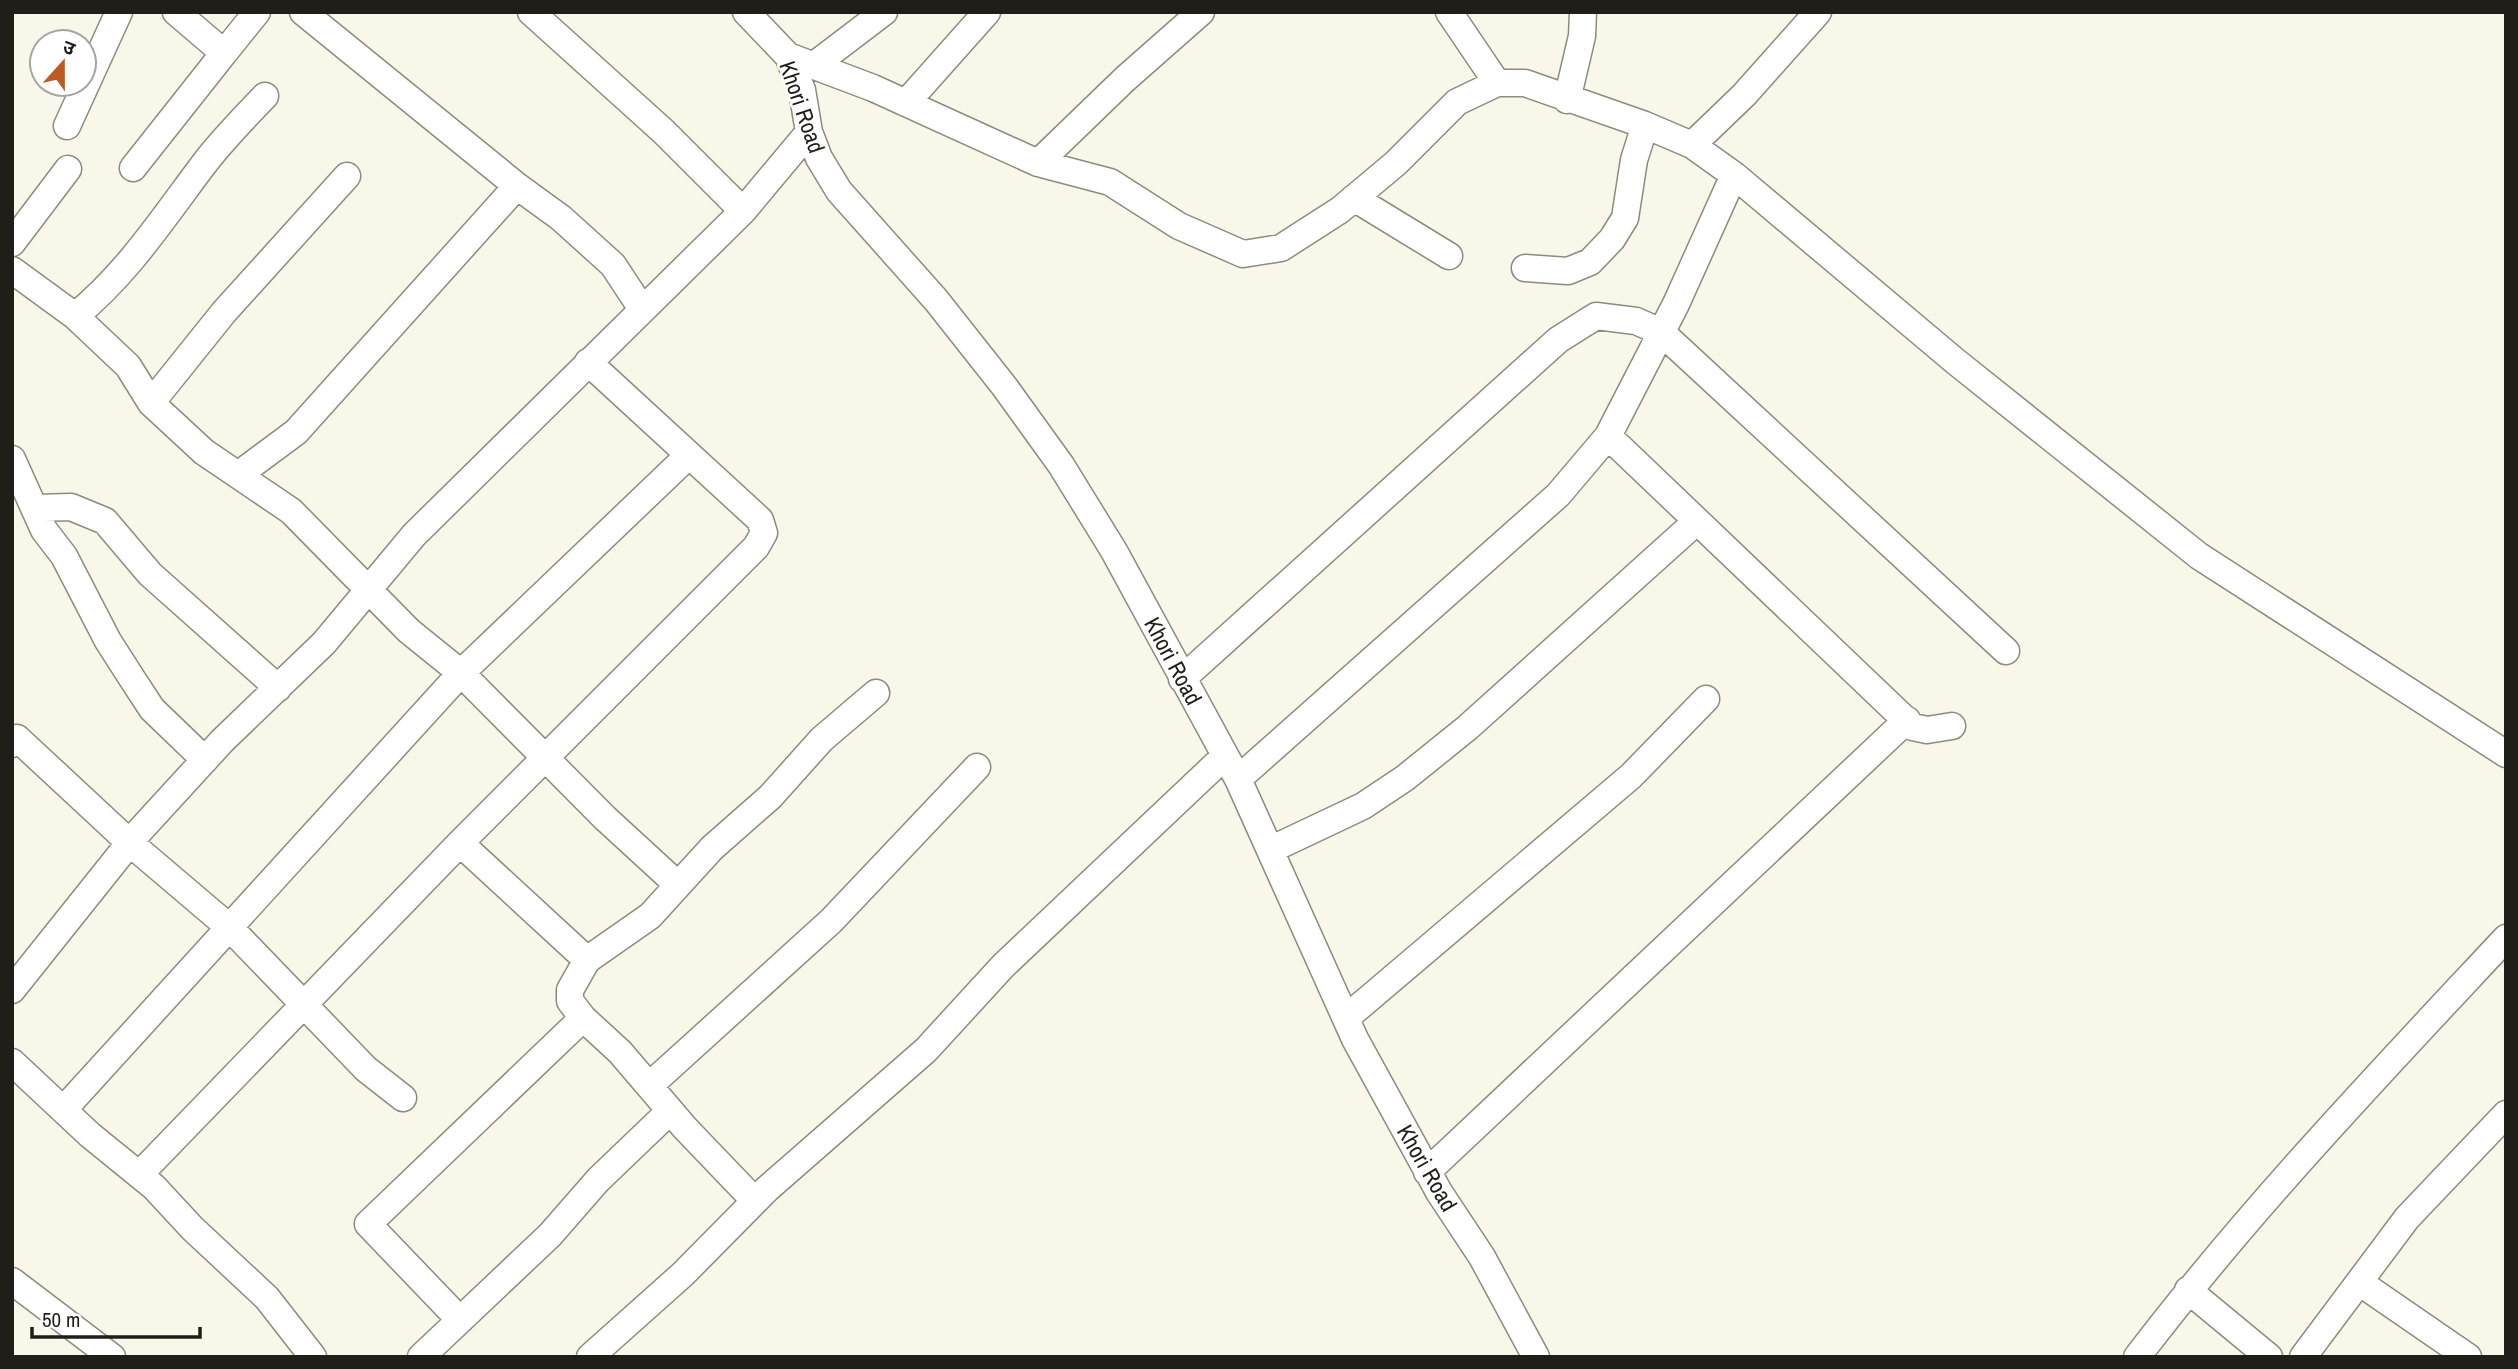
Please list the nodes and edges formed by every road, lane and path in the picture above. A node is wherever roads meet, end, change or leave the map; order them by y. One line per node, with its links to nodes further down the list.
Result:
1 (119, 12): 21 (street)
2 (176, 12): 13 (street)
3 (257, 12): 13 (street)
4 (303, 12): 29 (street)
5 (531, 12): 31 (street)
6 (746, 12): 14 (street, Khori Road)
7 (884, 12): 15 (street)
8 (987, 12): 19 (street)
9 (1201, 12): 24 (street)
10 (1450, 12): 16 (street)
11 (1583, 12): 18 (street)
12 (1817, 13): 23 (street)
13 (224, 53): 25 (street)
14 (788, 56): 15 (street); 22 (street, Khori Road)
15 (813, 66): 19 (street)
16 (1497, 83): 18 (street); 30 (street)
17 (265, 96): 37 (street)
18 (1567, 100): 20 (street)
19 (906, 103): 24 (street)
20 (1646, 125): 23 (street); 34 (street)
21 (67, 126)
22 (809, 132): 31 (street); 50 (street, Khori Road)
23 (1692, 145): 27 (street)
24 (1038, 163): 30 (street)
25 (133, 168)
26 (68, 169): 32 (street)
27 (1734, 175): 38 (street); 57 (street)
28 (347, 176): 40 (street)
29 (517, 186): 36 (street); 44 (street)
30 (1354, 198): 33 (street)
31 (743, 211): 36 (street)
32 (12, 243)
33 (1449, 256)
34 (1525, 268)
35 (12, 271): 37 (street)
36 (642, 309): 39 (street)
37 (75, 316): 40 (street)
38 (1661, 332): 41 (street); 48 (street); 50 (street)
39 (588, 362): 42 (street); 47 (street)
40 (151, 403): 44 (street)
41 (1608, 436): 46 (street); 62 (street)
42 (689, 455): 49 (street); 59 (street)
43 (12, 459): 45 (street)
44 (238, 475): 47 (street)
45 (34, 508): 51 (street); 60 (street)
46 (1697, 521): 54 (street); 65 (street)
47 (368, 590): 49 (street); 51 (street)
48 (2006, 651)
49 (461, 673): 59 (street); 67 (street)
50 (1182, 679): 58 (street, Khori Road)
51 (278, 688): 60 (street)
52 (876, 693): 66 (street)
53 (1706, 699): 73 (street)
54 (1907, 720): 55 (street); 80 (street)
55 (1952, 726)
56 (12, 744): 63 (street)
57 (2506, 754)
58 (1225, 757): 62 (street, Khori Road); 82 (street)
59 (548, 758): 64 (street); 66 (street)
60 (205, 760): 63 (street)
61 (977, 767): 75 (street)
62 (1238, 779): 65 (street, Khori Road)
63 (130, 843): 67 (street); 70 (street)
64 (460, 844): 69 (street); 71 (street)
65 (1270, 850): 73 (street, Khori Road)
66 (678, 885): 69 (street)
67 (230, 928): 71 (street); 77 (street)
68 (2506, 938): 85 (street)
69 (587, 960): 72 (street)
70 (12, 990)
71 (305, 1003): 76 (street); 81 (street)
72 (583, 1018): 75 (street); 86 (street)
73 (1346, 1018): 80 (street, Khori Road)
74 (12, 1062): 77 (street)
75 (649, 1086): 78 (street)
76 (403, 1098)
77 (64, 1109): 81 (street)
78 (670, 1111): 82 (street); 86 (street)
79 (2506, 1114): 84 (street)
80 (1427, 1172): 91 (street, Khori Road)
81 (139, 1175): 88 (street)
82 (755, 1201): 90 (street)
83 (12, 1281): 87 (street)
84 (2359, 1282): 94 (street); 95 (street)
85 (2188, 1290): 92 (street); 93 (street)
86 (460, 1320): 89 (street)
87 (112, 1357)
88 (313, 1357)
89 (421, 1357)
90 (590, 1357)
91 (1536, 1357)
92 (2137, 1357)
93 (2269, 1357)
94 (2303, 1357)
95 (2468, 1357)

